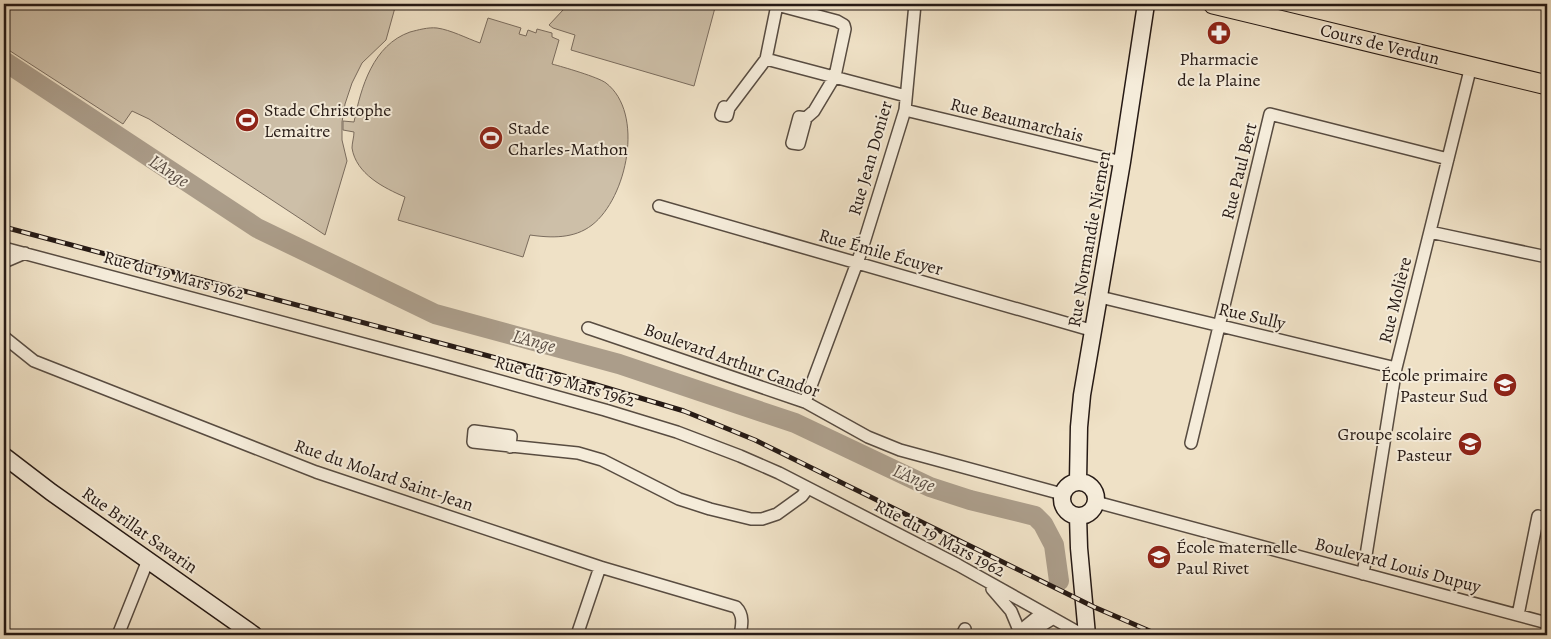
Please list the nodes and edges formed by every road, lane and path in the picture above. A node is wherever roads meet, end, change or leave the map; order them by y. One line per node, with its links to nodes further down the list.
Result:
1 (915, 4): 9 (street, Rue Jean Donier)
2 (1146, 4): 14 (main road, Rue Normandie Niemen)
3 (1214, 4): 6 (main road, Cours de Verdun)
4 (774, 5): 5 (street); 7 (street)
5 (766, 59): 7 (street); 10 (street)
6 (1471, 66): 8 (main road, Cours de Verdun); 13 (street, Rue Molière)
7 (835, 76): 9 (street); 12 (street)
8 (1547, 85)
9 (906, 96): 11 (street, Rue Jean Donier)
10 (729, 108)
11 (905, 110): 14 (street, Rue Beaumarchais); 21 (street, Rue Jean Donier)
12 (806, 118)
13 (1448, 158): 16 (street, Rue Molière); 23 (street, Rue Paul Bert)
14 (1122, 162): 22 (main road, Rue Normandie Niemen)
15 (659, 206): 21 (street, Rue Émile Écuyer)
16 (1430, 232): 19 (street); 27 (street, Rue Molière)
17 (4, 248): 18 (street, Rue du 19 Mars 1962)
18 (25, 253): 20 (street); 33 (street, Rue du 19 Mars 1962)
19 (1547, 257)
20 (4, 262)
21 (856, 263): 25 (street, Rue Émile Écuyer); 28 (street, Rue Jean Donier)
22 (1100, 297): 23 (street, Rue Sully); 25 (main road, Rue Normandie Niemen)
23 (1219, 326): 27 (street, Rue Sully); 29 (street)
24 (588, 328): 28 (street, Boulevard Arthur Candor)
25 (1094, 331): 32 (main road, Rue Normandie Niemen)
26 (4, 337): 39 (street, Rue du Molard Saint-Jean)
27 (1396, 368): 40 (street, Rue Molière)
28 (805, 402): 34 (street, Boulevard Arthur Candor)
29 (1191, 444)
30 (510, 447): 33 (street)
31 (4, 456): 38 (main road, Rue Brillat Savarin)
32 (1078, 481): 34 (main road); 35 (main road)
33 (808, 488): 41 (street, Rue du 19 Mars 1962)
34 (1062, 494): 36 (main road)
35 (1096, 502): 36 (main road); 40 (street, Boulevard Louis Dupuy)
36 (1078, 516): 52 (main road)
37 (1538, 516): 42 (street)
38 (148, 560): 45 (street); 46 (main road, Rue Brillat Savarin)
39 (600, 567): 47 (street); 48 (street, Rue du Molard Saint-Jean)
40 (1363, 574): 42 (street, Boulevard Louis Dupuy)
41 (986, 582): 43 (street, Rue du 19 Mars 1962); 49 (street)
42 (1518, 615): 44 (street, Boulevard Louis Dupuy)
43 (1047, 616): 49 (street); 50 (street); 51 (street, Rue du 19 Mars 1962)
44 (1547, 623)
45 (118, 635)
46 (254, 635)
47 (577, 635)
48 (740, 635)
49 (1022, 635)
50 (1033, 635)
51 (1083, 635)
52 (1087, 635)

